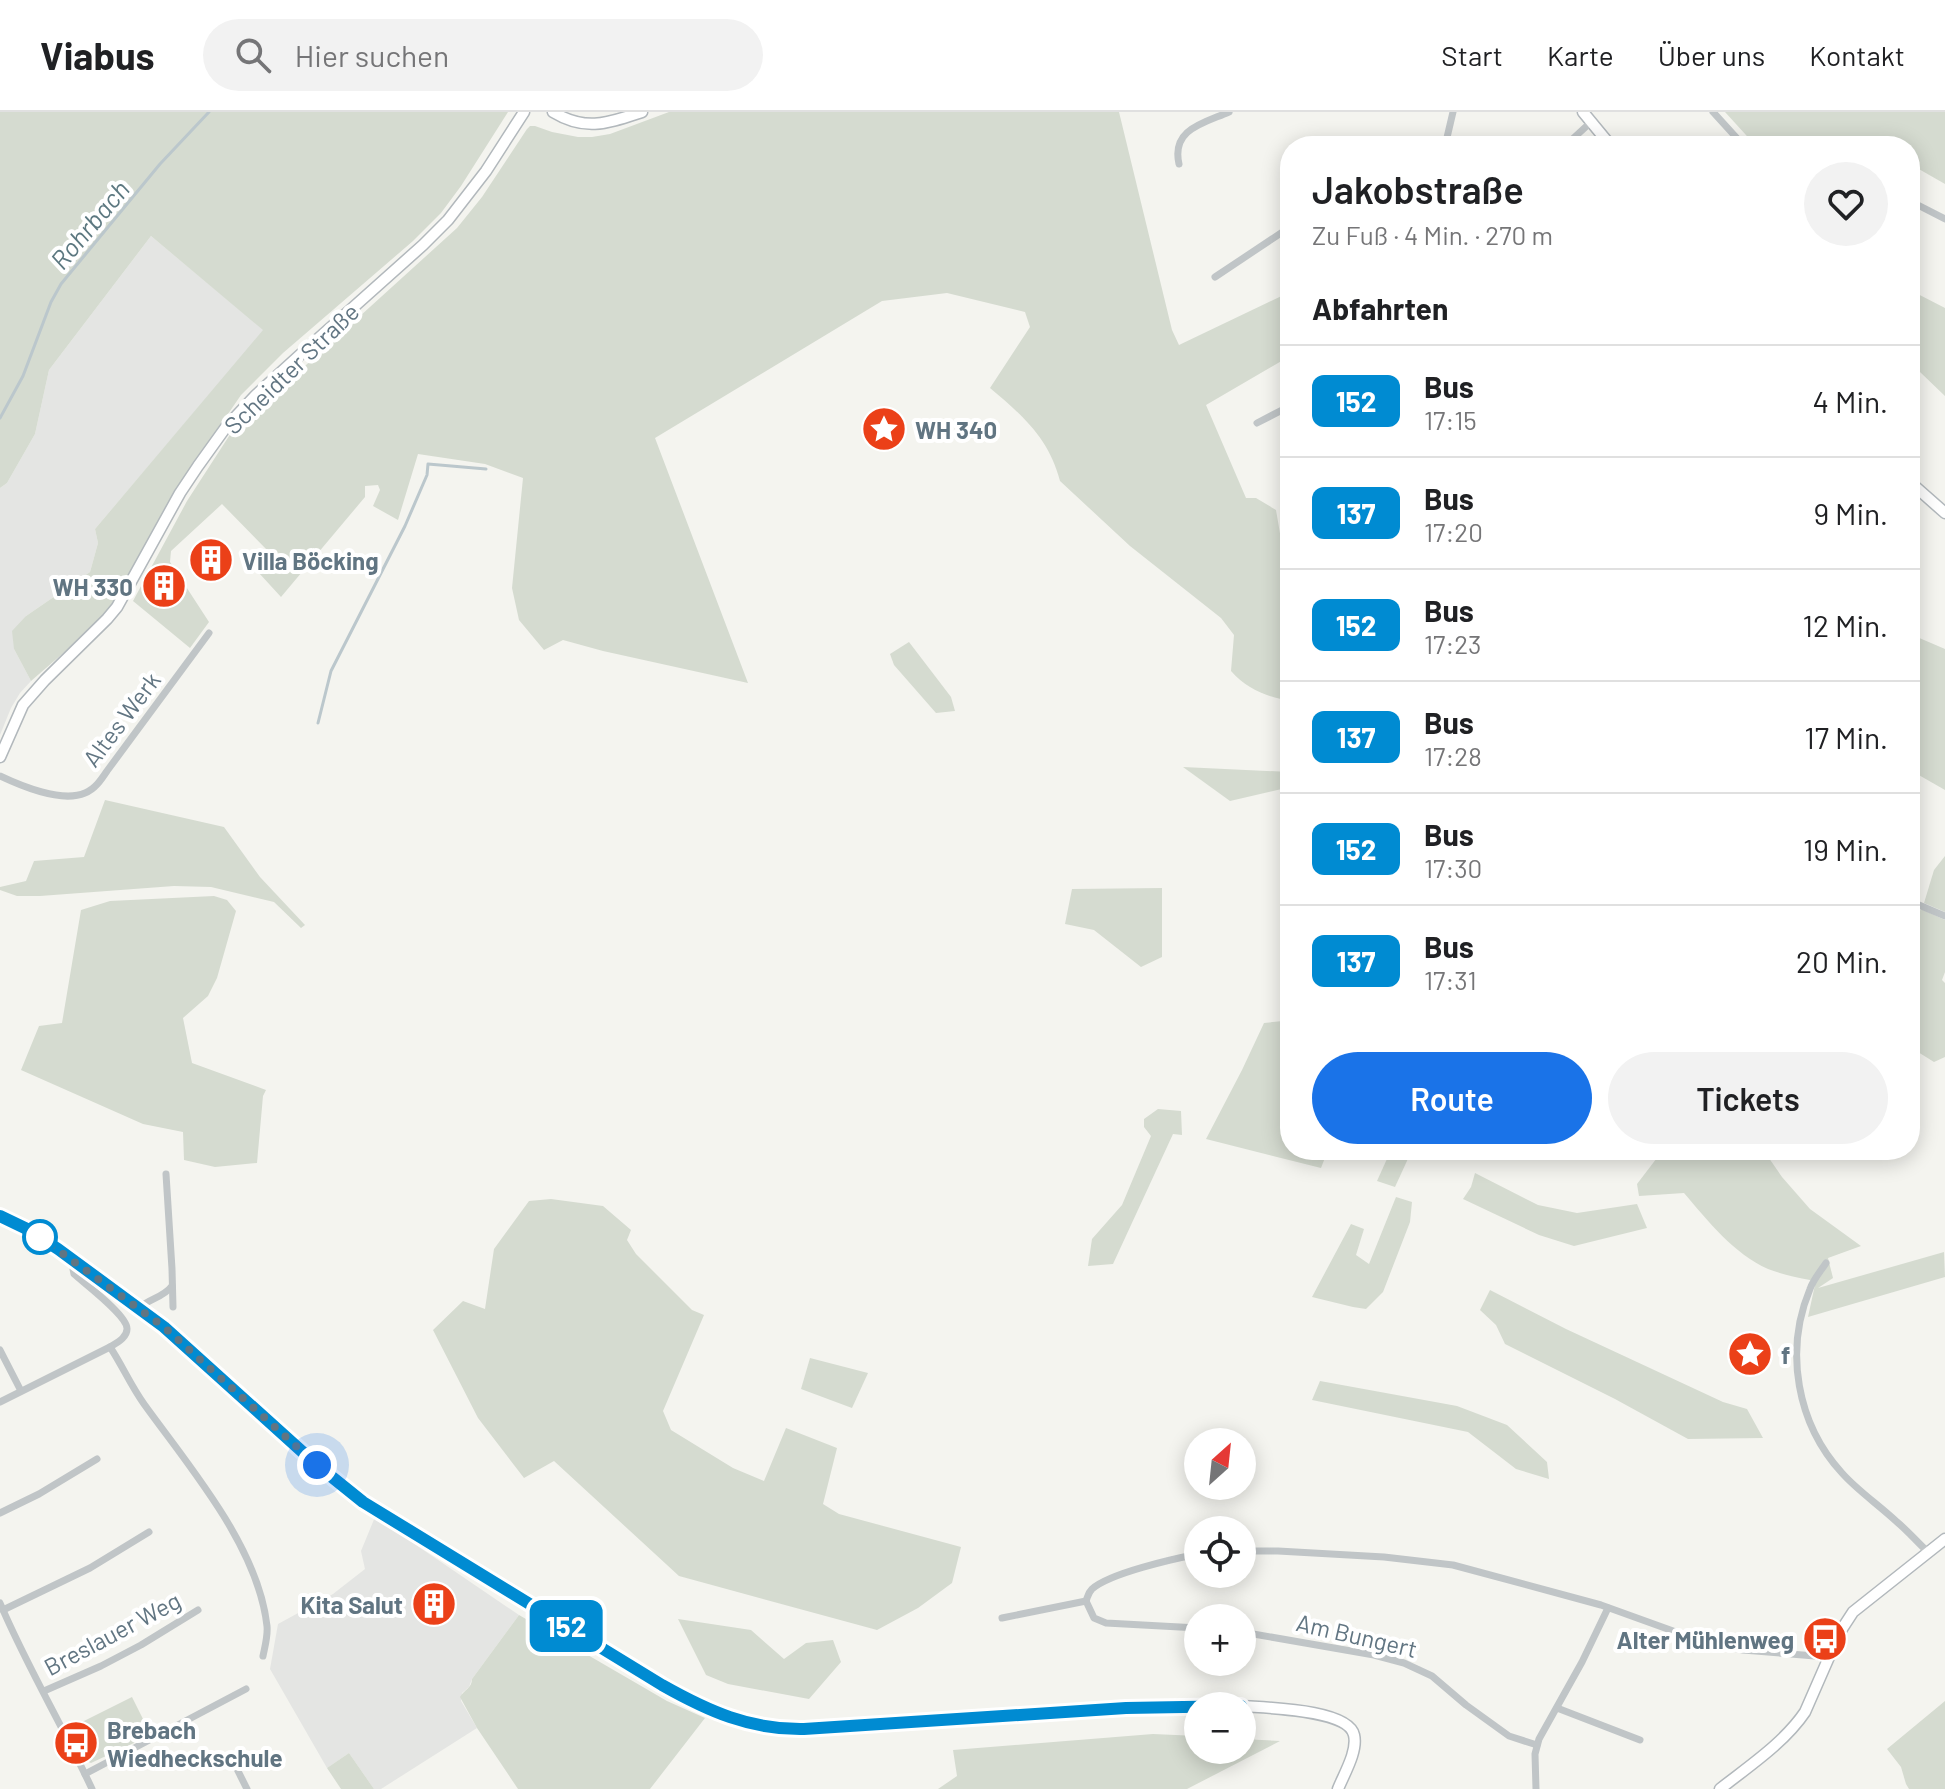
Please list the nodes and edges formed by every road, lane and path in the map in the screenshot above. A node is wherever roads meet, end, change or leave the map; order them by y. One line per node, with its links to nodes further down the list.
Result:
1 (524, 112): 23 (street, Scheidter Straße)
2 (553, 112): 3 (street)
3 (642, 112)
4 (1229, 112): 13 (street)
5 (1453, 112): 9 (street)
6 (1583, 112): 8 (street)
7 (1713, 112): 12 (street)
8 (1591, 122): 10 (street); 11 (street)
9 (1447, 136)
10 (1576, 136)
11 (1603, 136)
12 (1735, 136)
13 (1179, 164)
14 (1920, 206): 15 (street)
15 (1945, 219)
16 (1280, 234): 17 (street)
17 (1215, 277)
18 (1280, 411): 19 (street)
19 (1257, 423)
20 (1920, 491): 21 (street)
21 (1945, 513)
22 (209, 633): 24 (street, Altes Werk)
23 (0, 757)
24 (0, 776)
25 (1920, 905): 26 (street)
26 (1945, 916)
27 (166, 1174): 31 (street)
28 (0, 1216): 30 (street)
29 (1826, 1263): 43 (street)
30 (77, 1264): 33 (street); 34 (street)
31 (173, 1284): 32 (street); 33 (street)
32 (173, 1307)
33 (139, 1308): 56 (street)
34 (110, 1347): 36 (street); 52 (street)
35 (0, 1350): 36 (street)
36 (21, 1391): 37 (street)
37 (0, 1402)
38 (97, 1459): 39 (street)
39 (0, 1513)
40 (149, 1532): 46 (street)
41 (1945, 1539): 43 (street)
42 (1256, 1551): 47 (street)
43 (1928, 1552): 53 (street)
44 (1184, 1557): 45 (street)
45 (1086, 1601): 49 (street); 50 (street)
46 (1, 1607): 55 (street)
47 (1608, 1608): 53 (street); 58 (street)
48 (198, 1610): 55 (street, Breslauer Weg)
49 (1002, 1618)
50 (1184, 1627)
51 (1256, 1634): 60 (street, Am Bungert)
52 (263, 1656)
53 (1829, 1659): 67 (street)
54 (246, 1689): 62 (street)
55 (44, 1691): 62 (street)
56 (1184, 1707)
57 (1256, 1707): 65 (street)
58 (1557, 1708): 59 (street); 60 (street)
59 (1640, 1740)
60 (1537, 1745): 66 (street)
61 (236, 1767): 64 (street)
62 (85, 1774): 63 (street)
63 (92, 1789)
64 (247, 1789)
65 (1338, 1789)
66 (1536, 1789)
67 (1720, 1789)

